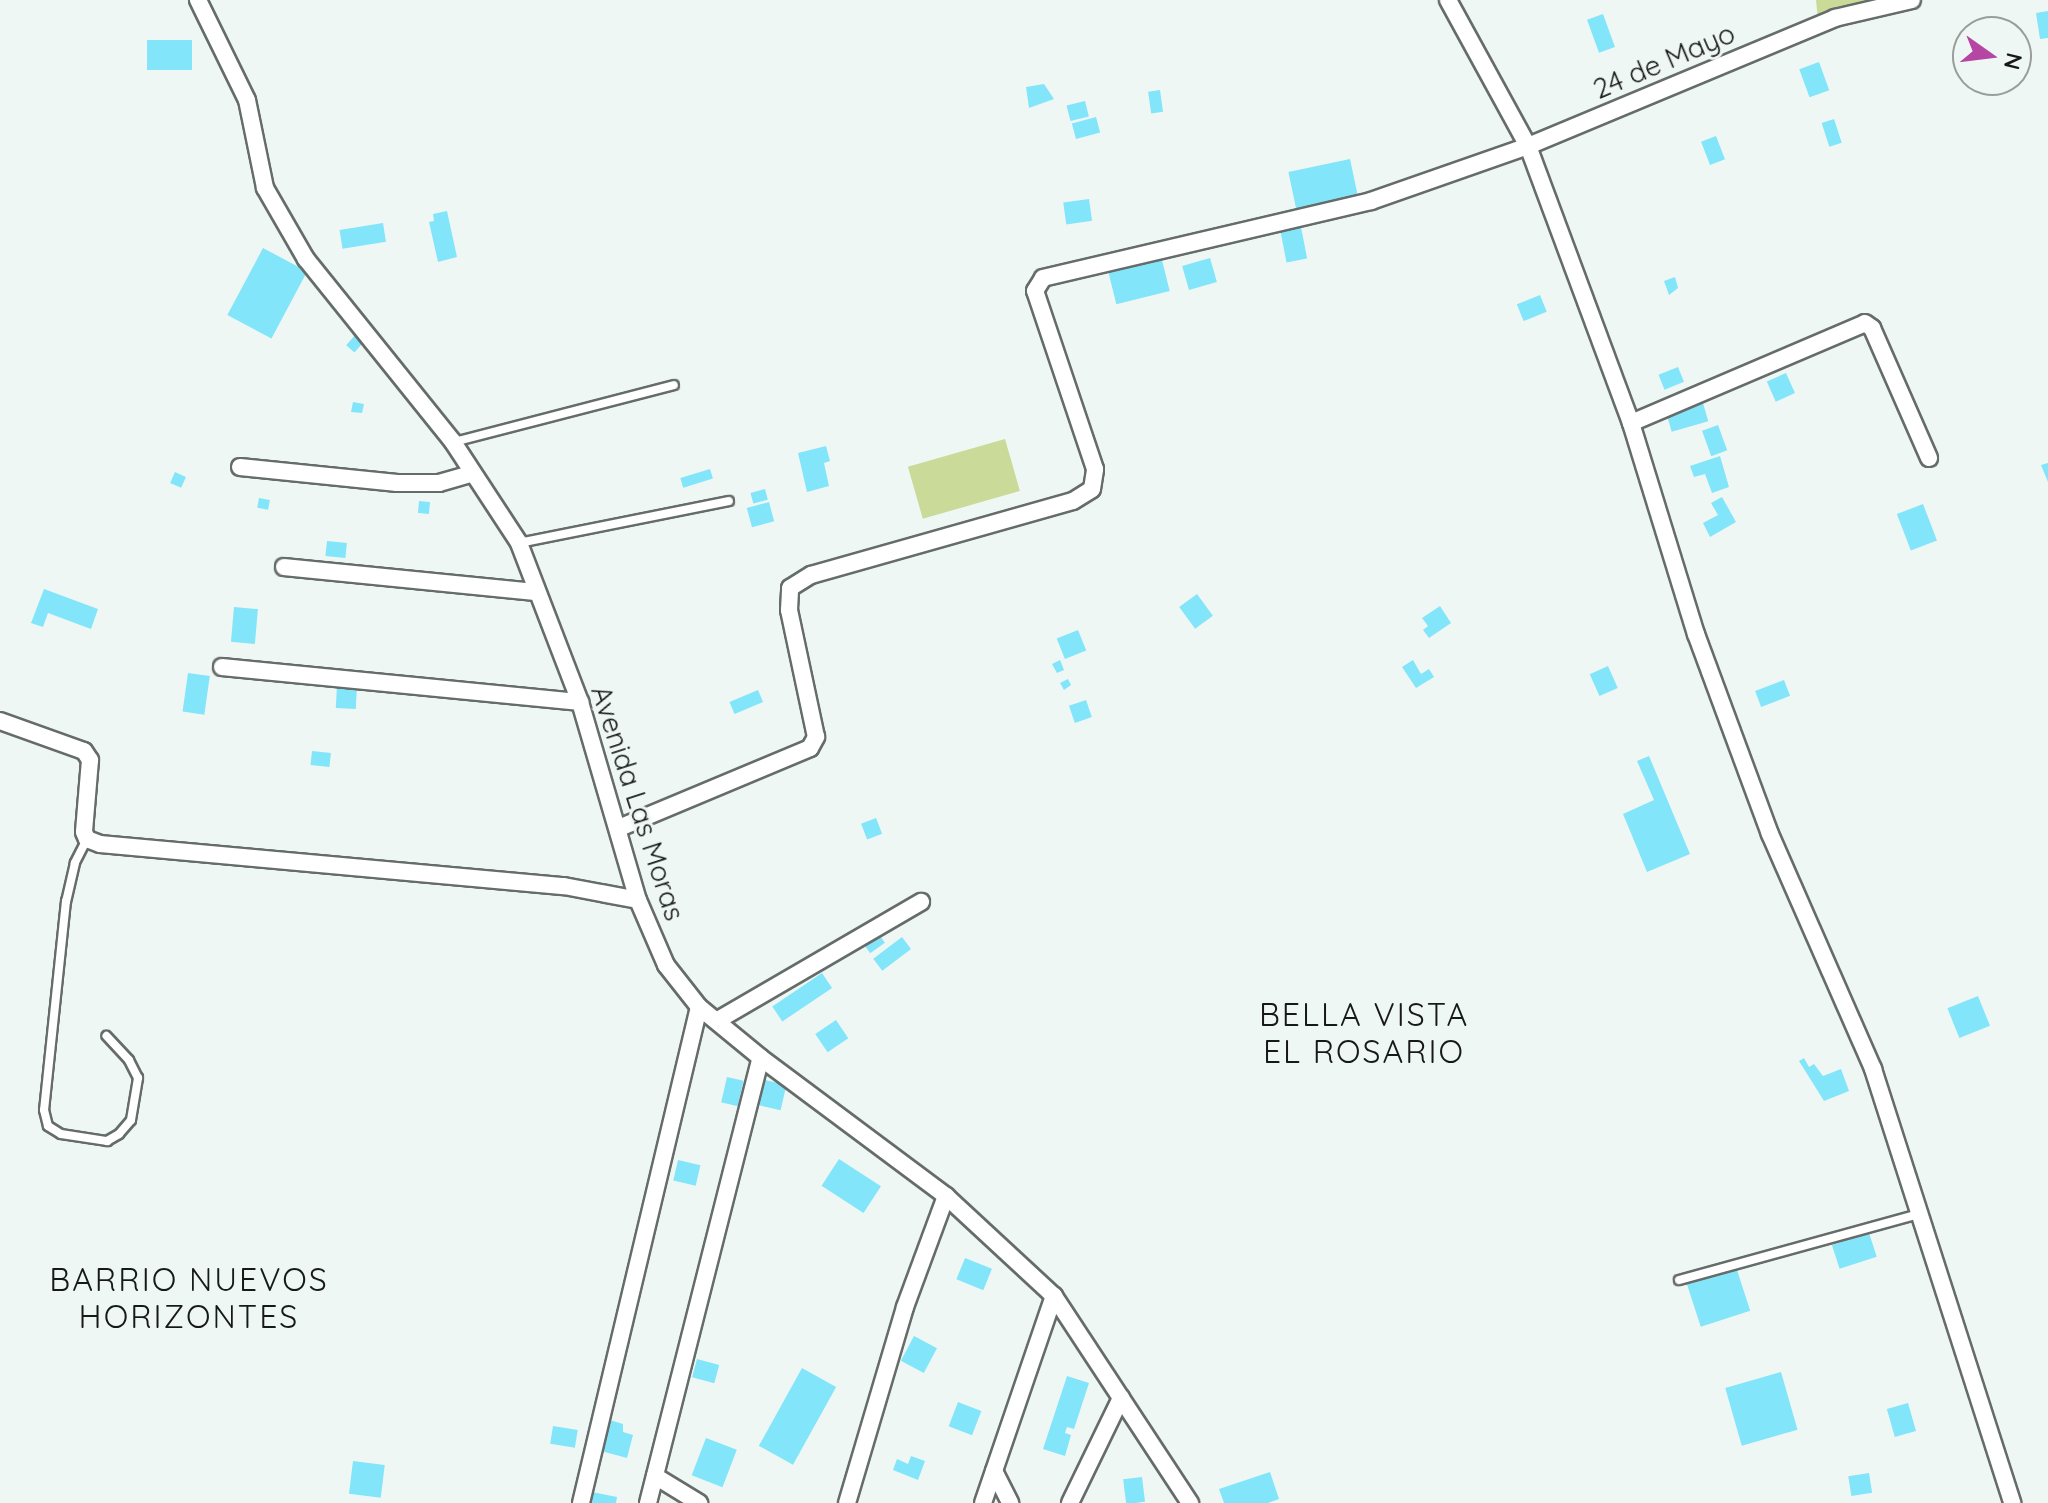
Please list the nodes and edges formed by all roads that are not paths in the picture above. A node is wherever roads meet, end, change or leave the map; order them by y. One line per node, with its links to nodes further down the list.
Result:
1 (198, 0): 7 (street, Avenida Las Moras)
2 (1448, 0): 4 (street)
3 (1912, 0): 4 (street, 24 de Mayo)
4 (1528, 146): 6 (street); 18 (street, 24 de Mayo)
5 (674, 385): 7 (lane)
6 (1631, 423): 8 (street); 27 (street)
7 (453, 442): 10 (street, Avenida Las Moras)
8 (1929, 458)
9 (240, 467): 10 (street)
10 (473, 473): 12 (street, Avenida Las Moras)
11 (729, 501): 12 (lane)
12 (519, 543): 14 (street, Avenida Las Moras)
13 (284, 567): 14 (street)
14 (535, 592): 16 (street, Avenida Las Moras)
15 (222, 667): 16 (street)
16 (580, 702): 18 (street, Avenida Las Moras)
17 (0, 721): 19 (street)
18 (619, 828): 20 (street, Avenida Las Moras)
19 (87, 839): 20 (street); 24 (lane)
20 (638, 900): 22 (street, Avenida Las Moras)
21 (921, 902): 23 (street)
22 (699, 1007): 23 (street, Avenida Las Moras); 33 (street)
23 (718, 1020): 25 (street, Avenida Las Moras)
24 (107, 1036)
25 (761, 1058): 26 (street, Avenida Las Moras); 32 (street)
26 (946, 1196): 29 (street, Avenida Las Moras); 36 (street)
27 (1920, 1214): 28 (lane); 41 (street)
28 (1679, 1280)
29 (1054, 1296): 30 (street, Avenida Las Moras); 31 (street)
30 (1121, 1398): 39 (street); 40 (street, Avenida Las Moras)
31 (994, 1471): 37 (street); 38 (street)
32 (655, 1476): 34 (street); 35 (street)
33 (581, 1503)
34 (648, 1503)
35 (699, 1503)
36 (847, 1503)
37 (983, 1503)
38 (1010, 1503)
39 (1070, 1503)
40 (1190, 1503)
41 (2012, 1503)

